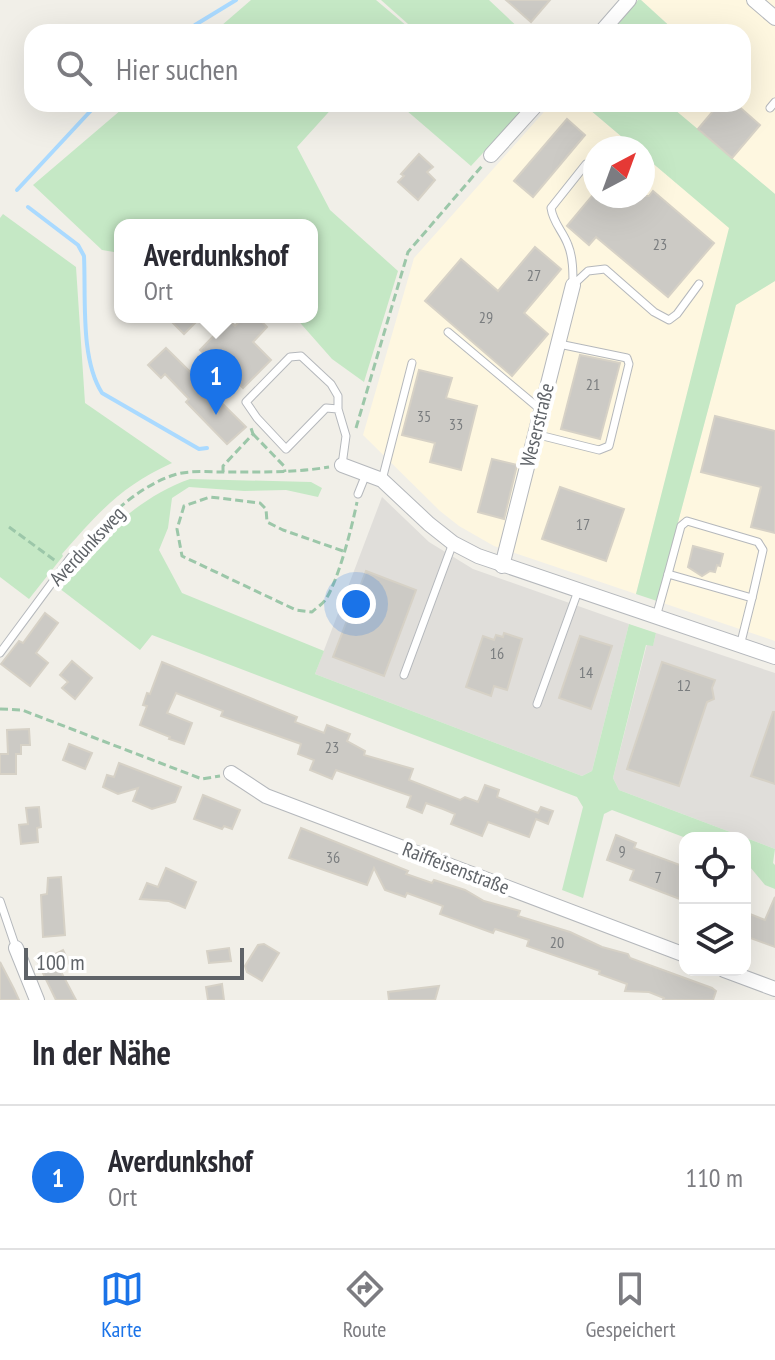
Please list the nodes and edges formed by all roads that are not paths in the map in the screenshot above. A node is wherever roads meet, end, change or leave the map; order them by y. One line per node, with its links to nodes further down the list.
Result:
1 (629, 0): 4 (street)
2 (754, 0): 3 (street)
3 (775, 18)
4 (608, 24)
5 (530, 112): 6 (street)
6 (491, 155)
7 (583, 168): 9 (lane)
8 (699, 284): 9 (lane)
9 (573, 285): 11 (street, Weserstraße)
10 (448, 332): 14 (lane)
11 (558, 343): 14 (street, Weserstraße); 15 (lane)
12 (412, 363): 18 (lane)
13 (338, 409): 13 (lane); 16 (lane)
14 (541, 410): 15 (street, Weserstraße)
15 (535, 434): 22 (street, Weserstraße)
16 (342, 465): 17 (street)
17 (366, 474): 18 (street); 19 (lane)
18 (382, 480): 20 (street)
19 (358, 494)
20 (453, 543): 22 (street); 30 (lane)
21 (71, 557): 28 (lane, Averdunksweg)
22 (502, 566): 24 (street)
23 (668, 574): 25 (lane); 25 (lane); 26 (lane)
24 (578, 591): 26 (street); 31 (lane)
25 (752, 598): 27 (lane)
26 (656, 617): 27 (street)
27 (740, 646): 29 (street)
28 (0, 653)
29 (775, 657)
30 (404, 675)
31 (537, 704)
32 (231, 773): 35 (street, Raiffeisenstraße)
33 (0, 901): 34 (lane)
34 (16, 948): 38 (street)
35 (679, 953)
36 (740, 976): 37 (street)
37 (775, 989)
38 (37, 1000)

